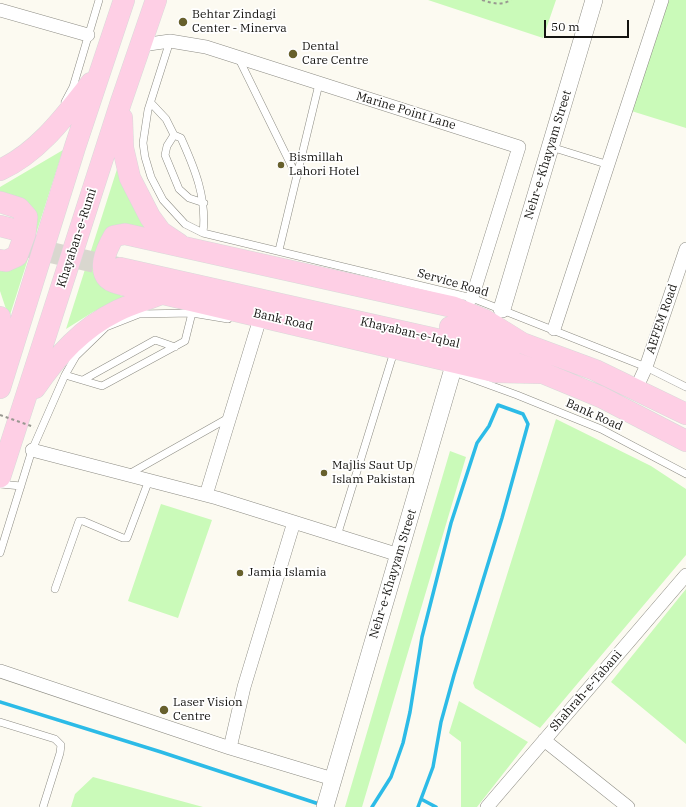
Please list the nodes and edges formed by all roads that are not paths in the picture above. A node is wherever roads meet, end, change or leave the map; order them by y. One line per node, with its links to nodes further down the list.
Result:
1 (99, 0): 7 (lane)
2 (124, 0): 11 (main road)
3 (156, 0): 9 (main road, Khayaban-e-Rumi)
4 (594, 0): 18 (street, Nehr-e-Khayyam Street)
5 (662, 0): 21 (street)
6 (0, 10): 7 (street)
7 (88, 35): 15 (lane)
8 (170, 40): 9 (street, Marine Point Lane); 10 (street, Marine Point Lane); 14 (lane)
9 (142, 45): 13 (main road, Khayaban-e-Rumi)
10 (238, 57): 12 (street, Marine Point Lane); 22 (lane)
11 (101, 71): 15 (main road); 45 (main road)
12 (319, 84): 22 (lane); 31 (street, Marine Point Lane)
13 (121, 102): 17 (main road); 48 (main road, Khayaban-e-Rumi)
14 (150, 103): 16 (lane); 17 (lane)
15 (64, 109): 19 (main road)
16 (174, 135): 24 (lane); 24 (lane)
17 (133, 145): 25 (lane, Service Road); 26 (main road)
18 (551, 147): 21 (lane); 32 (street, Nehr-e-Khayyam Street)
19 (5, 162): 20 (lane)
20 (0, 163)
21 (609, 165): 37 (street)
22 (297, 178): 28 (lane)
23 (0, 202): 29 (main road)
24 (204, 203): 25 (lane)
25 (203, 233): 28 (lane, Service Road)
26 (185, 248): 30 (main road); 38 (main road)
27 (686, 249): 42 (street, AEFEM Road)
28 (279, 250): 31 (lane, Service Road)
29 (0, 260)
30 (161, 294): 41 (main road); 48 (main road)
31 (472, 298): 32 (lane, Service Road)
32 (502, 309): 37 (lane, Service Road)
33 (192, 313): 35 (lane, Bank Road); 39 (lane); 43 (lane, Bank Road)
34 (0, 317): 45 (main road)
35 (236, 321)
36 (258, 325): 50 (street)
37 (554, 329): 42 (lane, Service Road)
38 (522, 344): 41 (main road, Khayaban-e-Iqbal); 47 (main road, Khayaban-e-Iqbal)
39 (175, 347): 44 (lane); 44 (lane)
40 (392, 358): 61 (lane)
41 (456, 363): 51 (main road, Khayaban-e-Iqbal); 54 (lane, Bank Road); 63 (street, Nehr-e-Khayyam Street)
42 (646, 367): 46 (lane, Service Road); 47 (street, AEFEM Road)
43 (65, 375): 44 (lane); 52 (lane, Bank Road)
44 (83, 380)
45 (2, 381)
46 (686, 387)
47 (636, 389): 49 (main road, Khayaban-e-Iqbal)
48 (22, 406): 55 (main road, Khayaban-e-Rumi)
49 (686, 414)
50 (230, 417): 53 (lane); 59 (street)
51 (686, 441)
52 (32, 450): 53 (street); 58 (lane, Bank Road)
53 (129, 474): 56 (street)
54 (686, 474)
55 (0, 477)
56 (150, 480): 59 (street); 65 (lane)
57 (0, 484): 58 (lane)
58 (21, 486): 62 (lane, Bank Road)
59 (206, 495): 60 (street)
60 (294, 522): 61 (street); 69 (street)
61 (337, 536): 63 (street)
62 (0, 553)
63 (399, 555): 70 (street, Nehr-e-Khayyam Street)
64 (686, 575): 68 (street, Shahrah-e-Tabani)
65 (55, 589)
66 (0, 671): 69 (street)
67 (0, 722): 71 (lane)
68 (544, 740): 73 (street, Shahrah-e-Tabani); 74 (street)
69 (230, 748): 70 (street)
70 (333, 779): 72 (street, Nehr-e-Khayyam Street)
71 (43, 807)
72 (325, 807)
73 (487, 807)
74 (628, 807)

